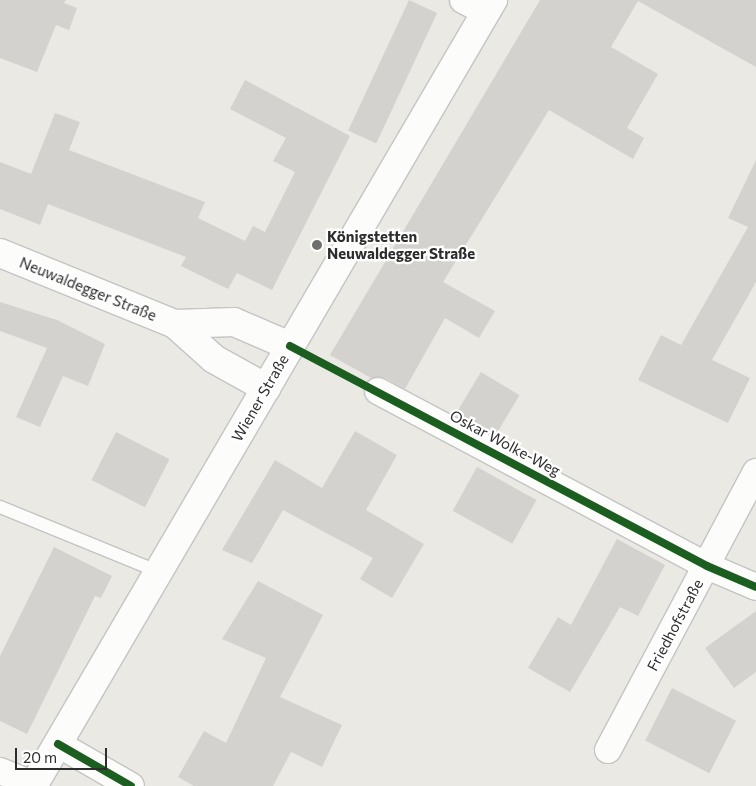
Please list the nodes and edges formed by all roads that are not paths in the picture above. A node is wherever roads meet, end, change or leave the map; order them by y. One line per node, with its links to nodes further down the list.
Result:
1 (481, 4): 4 (main road, Wiener Straße)
2 (0, 253): 3 (main road, Neuwaldegger Straße)
3 (175, 324): 4 (main road, Neuwaldegger Straße); 5 (main road, Neuwaldegger Straße)
4 (290, 346): 5 (main road, Wiener Straße)
5 (266, 388): 10 (main road, Wiener Straße)
6 (378, 391): 9 (street, Oskar Wolke-Weg)
7 (756, 472): 9 (street, Friedhofstraße)
8 (0, 507): 10 (lane)
9 (707, 566): 11 (street, Oskar Wolke-Weg); 13 (street, Friedhofstraße)
10 (159, 572): 12 (main road, Wiener Straße)
11 (756, 587)
12 (58, 744): 15 (main road, Wiener Straße); 16 (street)
13 (608, 750)
14 (0, 771): 15 (street)
15 (34, 786)
16 (132, 786)

